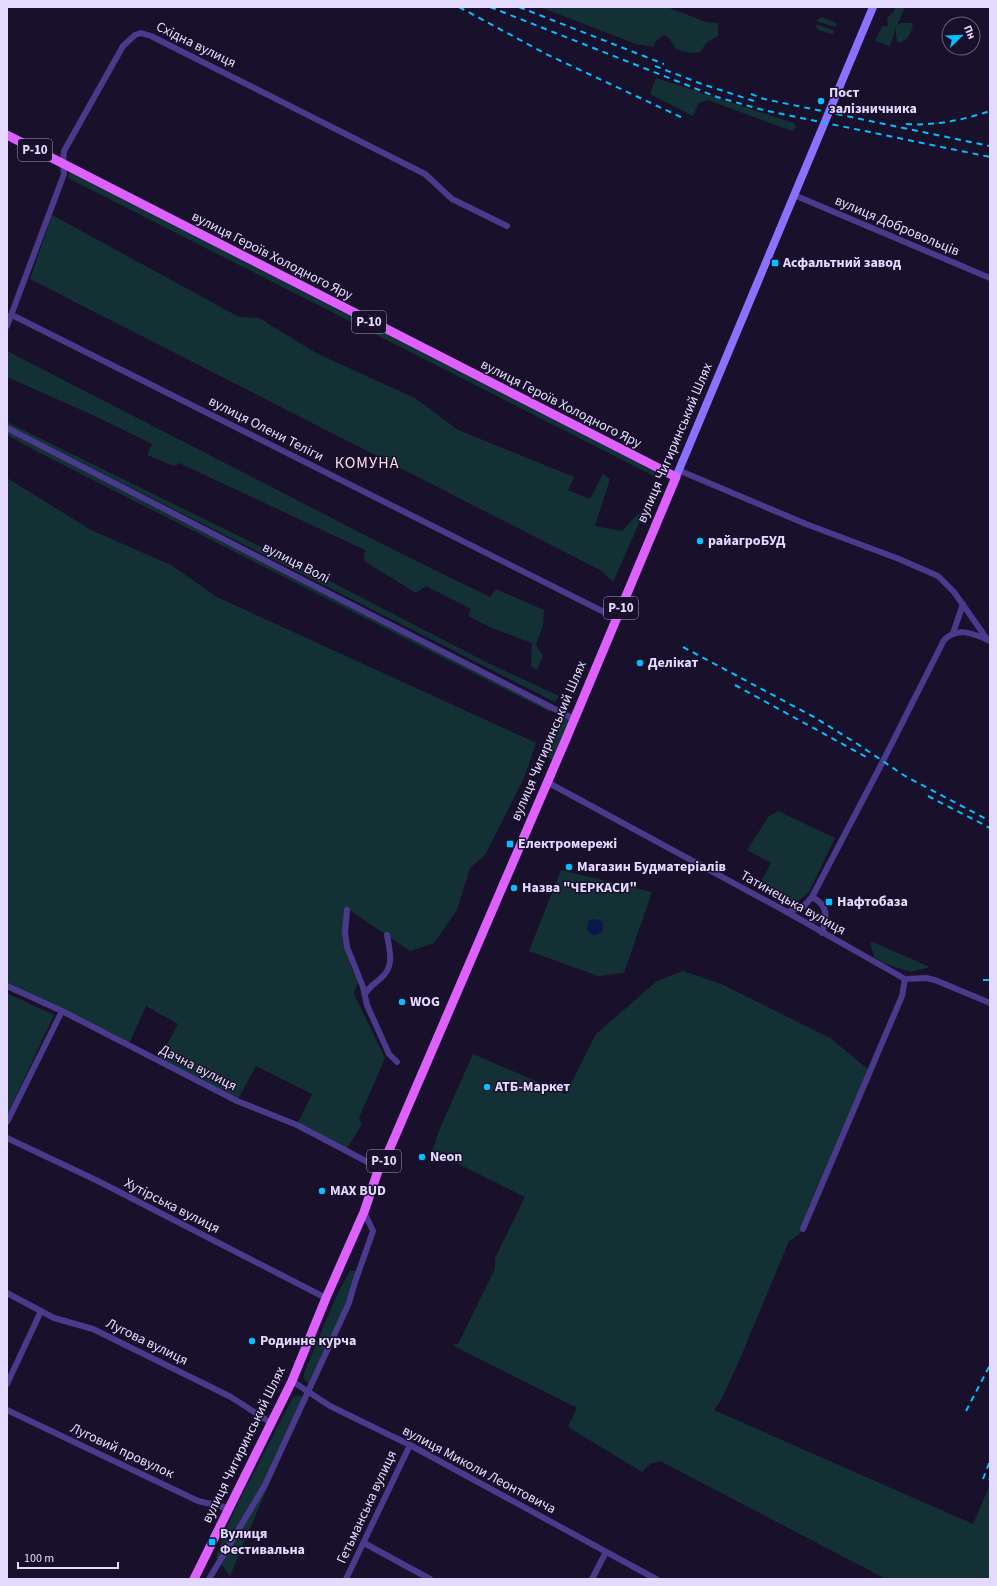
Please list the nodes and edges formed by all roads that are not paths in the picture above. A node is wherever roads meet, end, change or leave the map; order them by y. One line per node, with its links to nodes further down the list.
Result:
1 (873, 7): 4 (main road, вулиця Чигиринський Шлях)
2 (7, 135): 3 (main road, вулиця Героїв Холодного Яру / Р-10)
3 (63, 165): 5 (street, Східна вулиця); 7 (street, Східна вулиця); 10 (main road, вулиця Героїв Холодного Яру / Р-10)
4 (794, 196): 6 (street, вулиця Добровольців); 10 (main road, вулиця Чигиринський Шлях)
5 (507, 226)
6 (990, 278)
7 (12, 315): 8 (street, Східна вулиця); 12 (street, вулиця Олени Теліги)
8 (7, 326)
9 (7, 428): 15 (street, вулиця Волі)
10 (677, 474): 11 (street, вулиця Героїв Холодного Яру); 12 (main road, вулиця Чигиринський Шлях / Р-10)
11 (963, 604): 13 (street); 14 (street, вулиця Героїв Холодного Яру)
12 (616, 618): 15 (main road, вулиця Чигиринський Шлях / Р-10)
13 (953, 633): 14 (street); 17 (street)
14 (989, 641)
15 (574, 719): 16 (main road, вулиця Чигиринський Шлях / Р-10)
16 (547, 782): 19 (street, Татинецька вулиця); 30 (main road, вулиця Чигиринський Шлях / Р-10)
17 (812, 897): 19 (street); 20 (street)
18 (347, 910): 24 (street)
19 (787, 912): 20 (street, Татинецька вулиця)
20 (822, 933): 22 (street, Татинецька вулиця)
21 (387, 935): 24 (street)
22 (905, 979): 25 (street); 32 (street)
23 (7, 986): 26 (street, Дачна вулиця)
24 (365, 994): 27 (street)
25 (990, 1003)
26 (62, 1011): 28 (street); 30 (street, Дачна вулиця)
27 (397, 1062)
28 (7, 1122)
29 (7, 1138): 34 (street, Хутірська вулиця)
30 (379, 1168): 31 (main road, вулиця Чигиринський Шлях / Р-10)
31 (364, 1212): 34 (main road, вулиця Чигиринський Шлях / Р-10); 38 (street)
32 (803, 1229)
33 (7, 1293): 35 (street, Лугова вулиця)
34 (326, 1298): 36 (main road, вулиця Чигиринський Шлях / Р-10)
35 (41, 1311): 37 (street); 40 (street, Лугова вулиця)
36 (292, 1381): 38 (street, вулиця Миколи Леонтовича); 40 (main road, вулиця Чигиринський Шлях / Р-10)
37 (7, 1384)
38 (308, 1393): 41 (street, вулиця Миколи Леонтовича); 46 (street)
39 (7, 1410): 42 (street, Луговий провулок)
40 (271, 1424): 42 (main road, вулиця Чигиринський Шлях / Р-10)
41 (410, 1445): 43 (street, Гетьманська вулиця); 44 (street, вулиця Миколи Леонтовича)
42 (228, 1508): 45 (main road, вулиця Чигиринський Шлях / Р-10)
43 (364, 1543): 47 (street, Гетьманська вулиця); 48 (street)
44 (606, 1552): 49 (street); 50 (street, вулиця Миколи Леонтовича)
45 (197, 1578)
46 (210, 1579)
47 (346, 1579)
48 (430, 1579)
49 (592, 1579)
50 (656, 1579)

